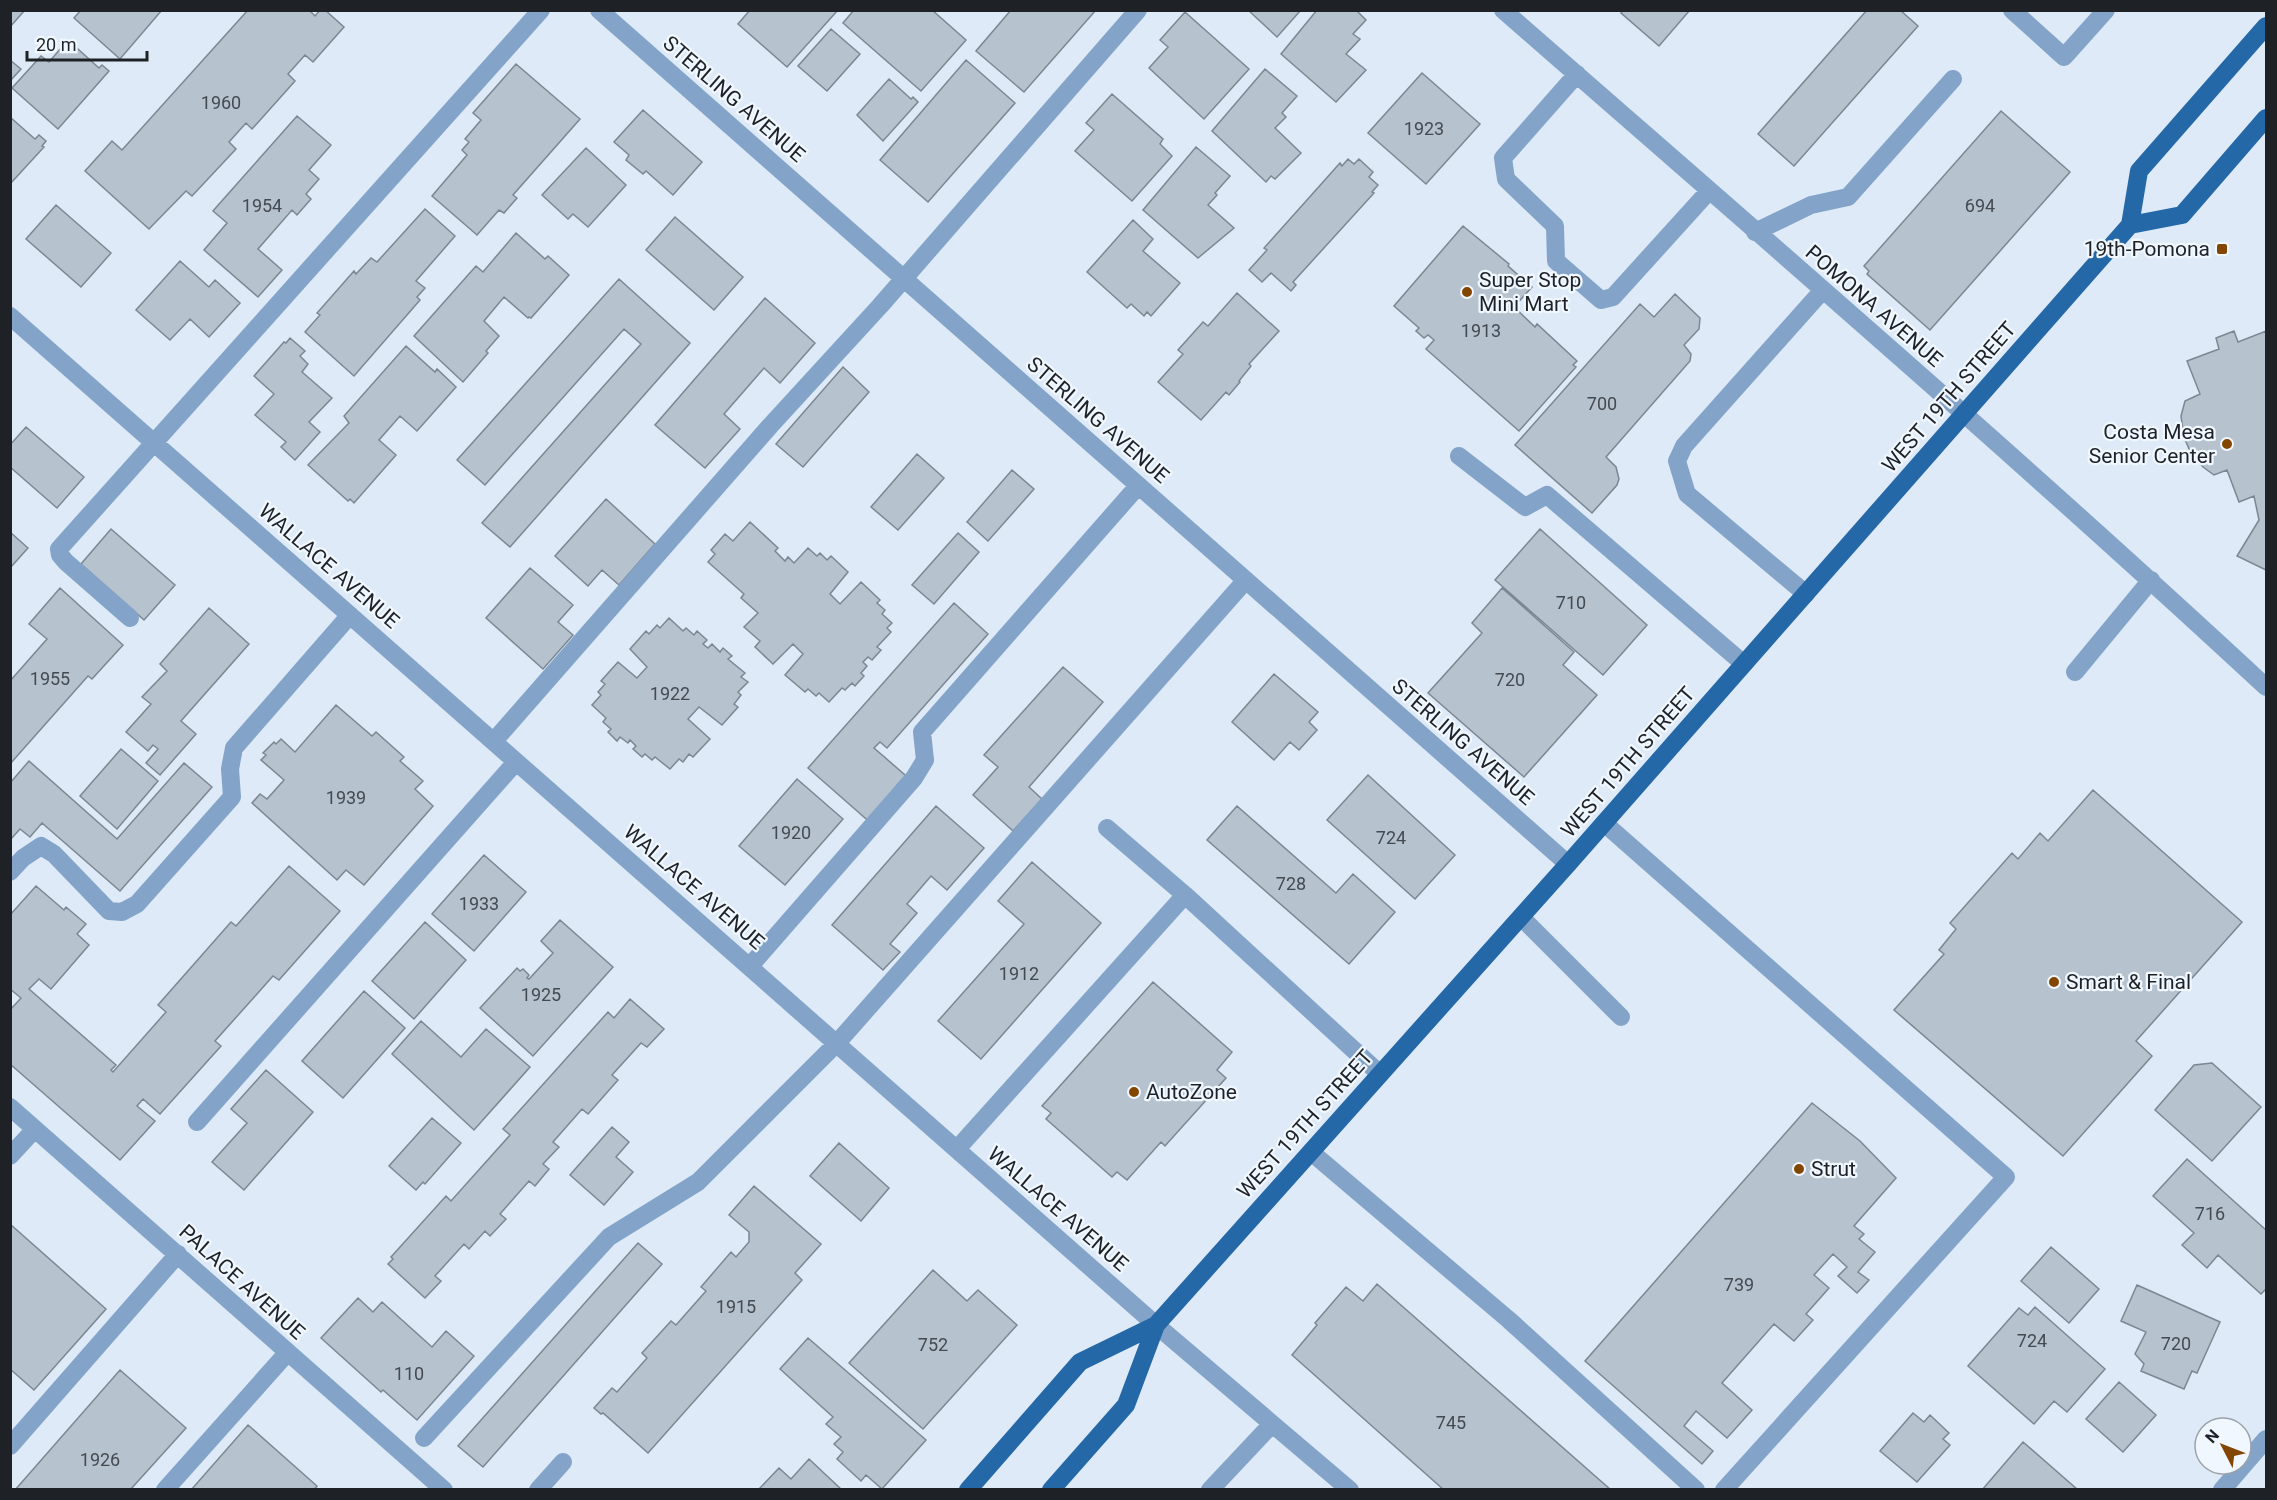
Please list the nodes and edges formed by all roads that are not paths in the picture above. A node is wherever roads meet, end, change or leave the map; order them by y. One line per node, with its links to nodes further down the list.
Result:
1 (541, 10): 18 (street)
2 (599, 10): 14 (street, STERLING AVENUE)
3 (1138, 10): 14 (street)
4 (1503, 10): 8 (street, POMONA AVENUE)
5 (2012, 10): 6 (street)
6 (2106, 10)
7 (2266, 26): 12 (main road)
8 (1577, 74): 11 (street, POMONA AVENUE); 11 (street)
9 (1953, 79): 13 (street)
10 (2266, 118): 12 (main road)
11 (1709, 191): 13 (street, POMONA AVENUE)
12 (2130, 225): 17 (main road, WEST 19TH STREET)
13 (1755, 232): 15 (street, POMONA AVENUE)
14 (903, 278): 20 (street, STERLING AVENUE); 29 (street)
15 (1823, 290): 17 (street, POMONA AVENUE); 23 (street)
16 (10, 316): 18 (street, WALLACE AVENUE)
17 (1964, 414): 22 (street, POMONA AVENUE); 23 (main road, WEST 19TH STREET)
18 (155, 443): 24 (street, WALLACE AVENUE); 25 (street)
19 (1459, 456): 26 (street)
20 (1138, 486): 21 (street, STERLING AVENUE); 37 (street)
21 (1246, 580): 33 (street, STERLING AVENUE); 39 (street)
22 (2151, 580): 27 (street); 28 (street, POMONA AVENUE)
23 (1806, 594): 26 (main road, WEST 19TH STREET)
24 (350, 615): 29 (street, WALLACE AVENUE); 34 (street)
25 (130, 618)
26 (1744, 664): 31 (main road, WEST 19TH STREET)
27 (2075, 672)
28 (2266, 687)
29 (494, 741): 30 (street, WALLACE AVENUE)
30 (516, 762): 37 (street, WALLACE AVENUE); 42 (street)
31 (1604, 823): 33 (main road, WEST 19TH STREET); 63 (street)
32 (1107, 828): 35 (street)
33 (1568, 864): 36 (main road, WEST 19TH STREET)
34 (10, 872)
35 (1185, 895): 40 (street); 44 (street)
36 (1521, 916): 38 (street); 40 (main road, WEST 19TH STREET)
37 (750, 966): 39 (street, WALLACE AVENUE)
38 (1621, 1017)
39 (837, 1043): 44 (street, WALLACE AVENUE); 51 (street)
40 (1380, 1074): 45 (main road, WEST 19TH STREET)
41 (10, 1107): 43 (street, PALACE AVENUE)
42 (197, 1122)
43 (35, 1129): 46 (street); 47 (street, PALACE AVENUE)
44 (957, 1149): 48 (street, WALLACE AVENUE)
45 (1311, 1152): 48 (main road, WEST 19TH STREET); 62 (street)
46 (10, 1156)
47 (178, 1254): 49 (street, PALACE AVENUE); 53 (street)
48 (1156, 1325): 50 (street, WALLACE AVENUE); 58 (main road, WEST 19TH STREET); 59 (main road, WEST 19TH STREET)
49 (288, 1352): 55 (street); 56 (street, PALACE AVENUE)
50 (1272, 1424): 60 (street); 61 (street, WALLACE AVENUE)
51 (424, 1438)
52 (2266, 1439): 64 (street)
53 (10, 1446)
54 (563, 1462): 57 (street)
55 (165, 1490)
56 (444, 1490)
57 (538, 1490)
58 (968, 1490)
59 (1051, 1490)
60 (1210, 1490)
61 (1350, 1490)
62 (1696, 1490)
63 (1724, 1490)
64 (2222, 1490)

